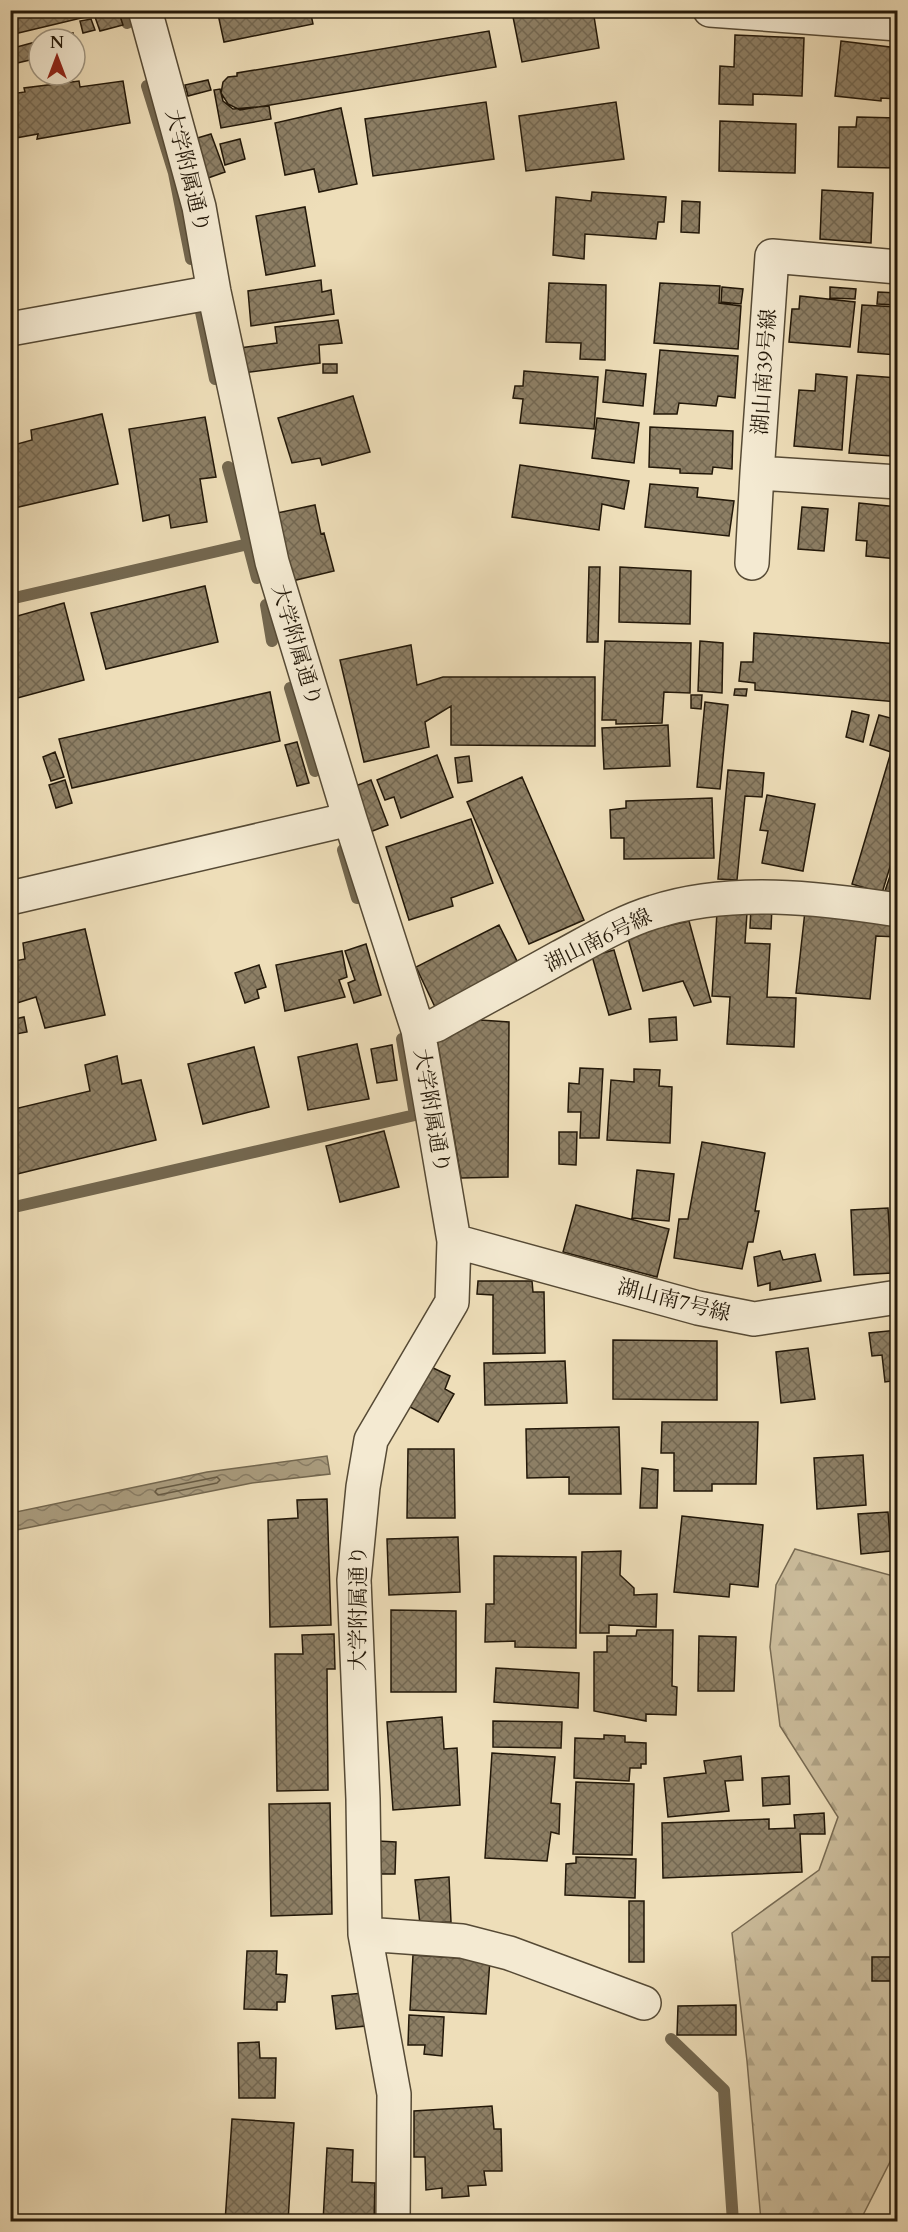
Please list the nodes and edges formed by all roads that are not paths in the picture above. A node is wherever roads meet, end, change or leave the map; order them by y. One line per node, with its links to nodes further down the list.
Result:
1 (145, 10): 5 (street, 大学附属通り)
2 (710, 10): 3 (street)
3 (897, 24)
4 (897, 267): 7 (street, 湖山南39号線)
5 (214, 292): 6 (street); 10 (street, 大学附属通り)
6 (10, 329)
7 (757, 473): 8 (street); 9 (street)
8 (897, 482)
9 (752, 563)
10 (350, 819): 11 (street); 13 (street, 大学附属通り)
11 (10, 898)
12 (897, 910): 13 (street, 湖山南6号線)
13 (418, 1030): 14 (street, 大学附属通り)
14 (454, 1241): 15 (street, 湖山南7号線); 16 (street, 大学附属通り)
15 (897, 1297)
16 (365, 1934): 17 (street); 18 (street, 大学附属通り)
17 (644, 2003)
18 (393, 2222)

